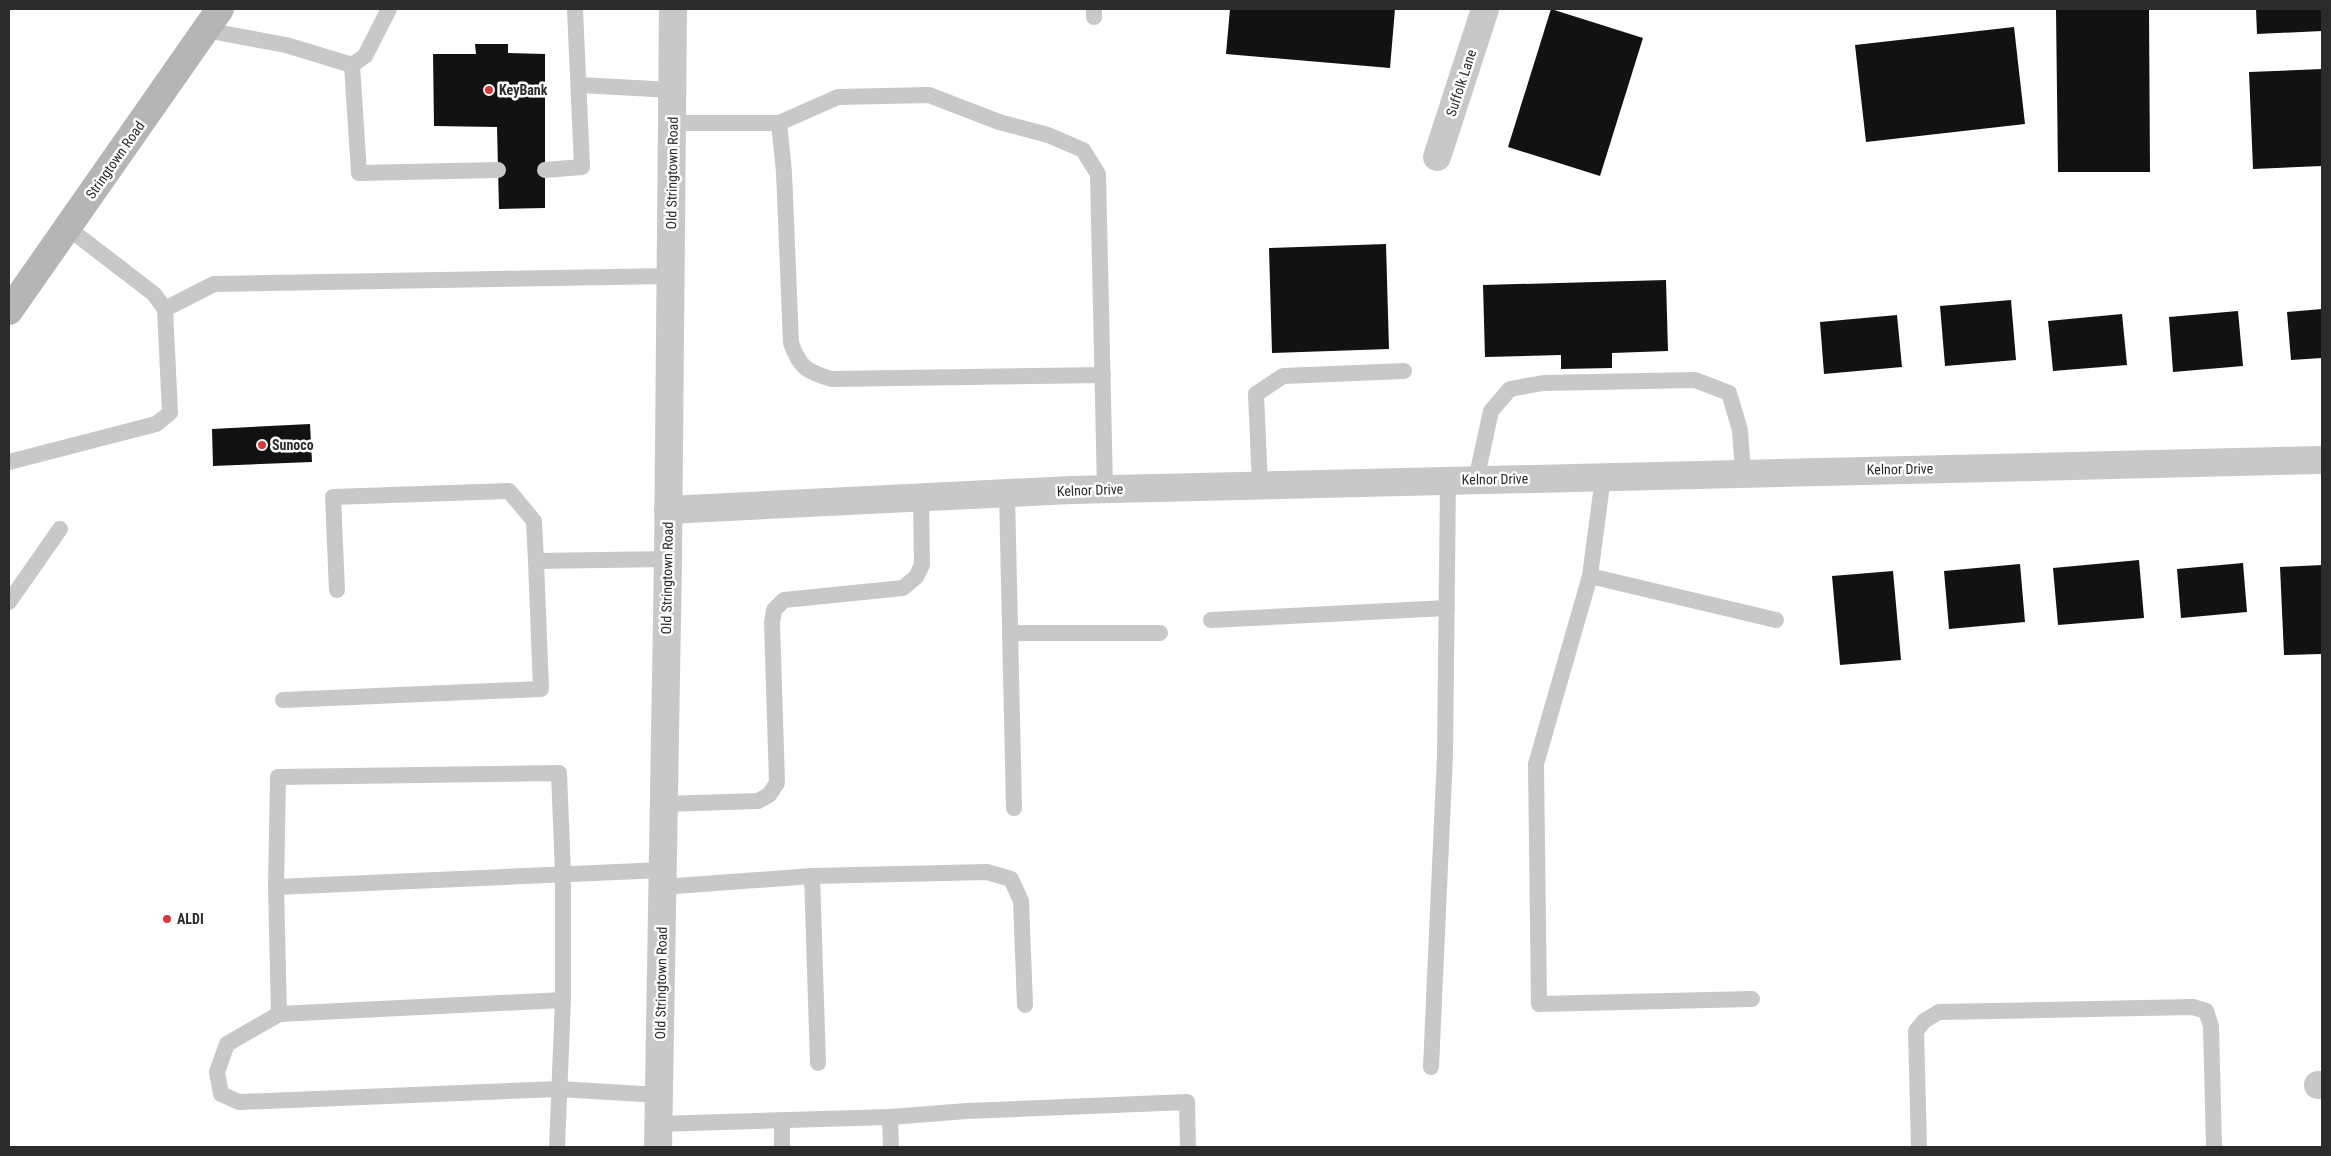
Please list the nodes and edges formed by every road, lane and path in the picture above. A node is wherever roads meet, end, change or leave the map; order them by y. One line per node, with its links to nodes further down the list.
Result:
1 (389, 9): 6 (lane)
2 (576, 9): 7 (lane)
3 (673, 9): 8 (street, Old Stringtown Road)
4 (1485, 9): 11 (street, Suffolk Lane)
5 (213, 19): 6 (lane); 14 (main road, Stringtown Road)
6 (352, 65): 12 (lane)
7 (580, 85): 8 (lane); 13 (lane)
8 (672, 90): 10 (street, Old Stringtown Road)
9 (779, 123): 10 (lane); 19 (lane); 19 (lane)
10 (672, 124): 15 (street, Old Stringtown Road)
11 (1437, 157)
12 (498, 170)
13 (545, 170)
14 (68, 228): 16 (main road, Stringtown Road); 17 (lane)
15 (671, 276): 17 (lane); 30 (street, Old Stringtown Road)
16 (13, 297)
17 (165, 310): 21 (lane)
18 (1404, 371): 26 (lane)
19 (1103, 375): 27 (lane)
20 (2322, 460): 22 (street, Kelnor Drive)
21 (9, 462)
22 (1743, 473): 23 (street, Kelnor Drive); 25 (lane)
23 (1604, 477): 25 (street, Kelnor Drive); 34 (lane)
24 (1448, 480): 25 (street, Kelnor Drive); 26 (street, Kelnor Drive); 37 (lane)
25 (1476, 480)
26 (1260, 485): 27 (street, Kelnor Drive)
27 (1105, 489): 28 (street, Kelnor Drive)
28 (1007, 493): 29 (street, Kelnor Drive); 40 (lane)
29 (921, 497): 30 (street, Kelnor Drive); 43 (lane)
30 (668, 510): 32 (street, Old Stringtown Road)
31 (60, 529): 36 (lane)
32 (668, 559): 33 (lane); 43 (street, Old Stringtown Road)
33 (536, 561): 35 (lane); 42 (lane)
34 (1590, 576): 39 (lane); 49 (lane)
35 (337, 590)
36 (9, 602)
37 (1447, 608): 38 (lane); 54 (lane)
38 (1211, 620)
39 (1776, 620)
40 (1010, 633): 41 (lane); 44 (lane)
41 (1160, 633)
42 (283, 700)
43 (664, 804): 47 (street, Old Stringtown Road)
44 (1014, 808)
45 (563, 874): 47 (lane); 48 (lane); 48 (lane); 50 (lane)
46 (812, 876): 47 (lane); 51 (lane); 53 (lane)
47 (663, 878): 56 (street, Old Stringtown Road)
48 (276, 887): 52 (lane)
49 (1752, 999)
50 (562, 1000): 52 (lane); 55 (lane)
51 (1024, 1005)
52 (279, 1014): 55 (lane)
53 (818, 1063)
54 (1431, 1067)
55 (559, 1089): 56 (lane); 60 (lane)
56 (659, 1095): 59 (street, Old Stringtown Road)
57 (890, 1117): 58 (lane); 62 (lane); 63 (lane)
58 (782, 1121): 59 (lane); 61 (lane)
59 (658, 1136)
60 (557, 1147)
61 (782, 1147)
62 (891, 1147)
63 (1188, 1147)
64 (1919, 1147): 65 (lane)
65 (2214, 1147)

